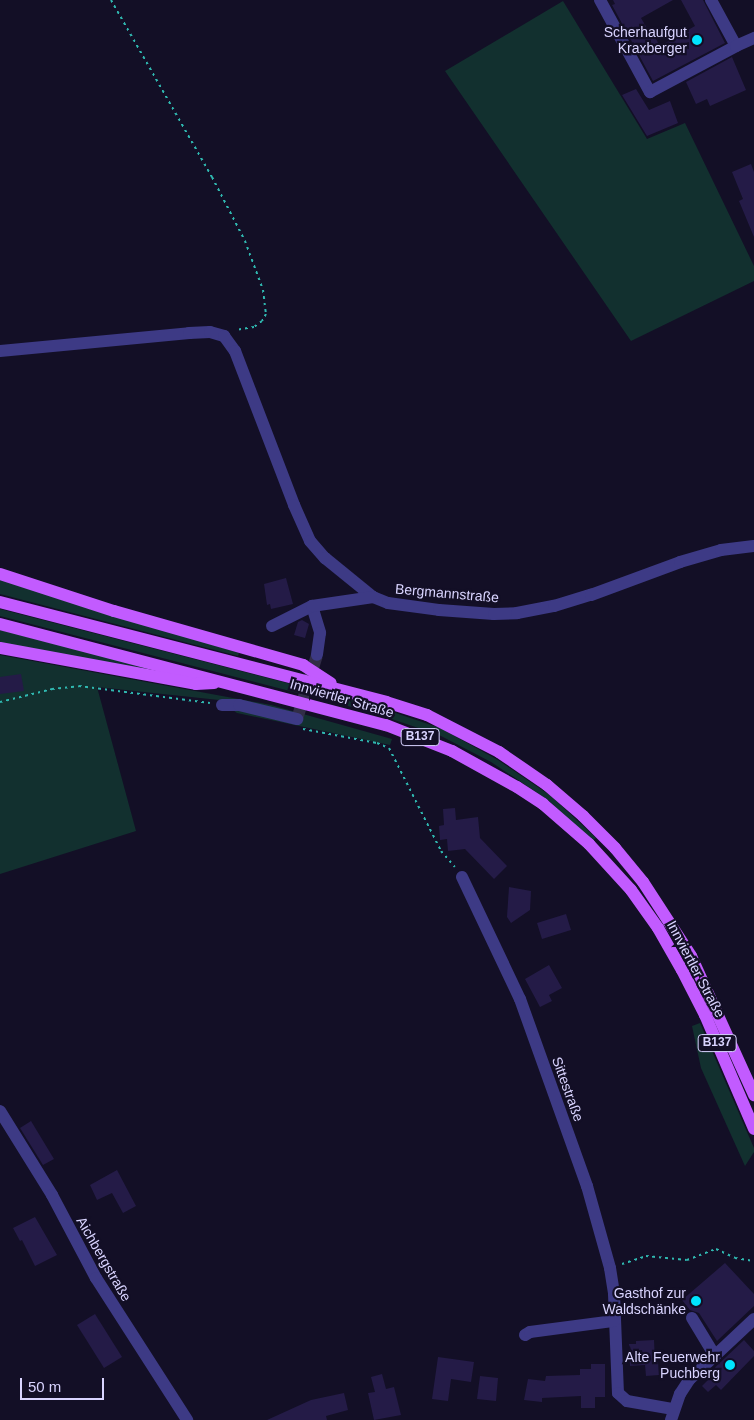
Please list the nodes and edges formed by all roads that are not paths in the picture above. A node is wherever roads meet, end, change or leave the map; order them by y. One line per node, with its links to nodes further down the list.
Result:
1 (600, 0): 4 (street)
2 (711, 0): 4 (street)
3 (754, 38): 4 (street)
4 (736, 46)
5 (0, 351): 8 (street, Bergmannstraße)
6 (754, 546): 8 (street, Bergmannstraße)
7 (0, 574): 16 (main road)
8 (373, 597): 10 (street)
9 (0, 602): 16 (main road, Innviertler Straße / B137)
10 (312, 606): 12 (street); 14 (street)
11 (0, 624): 15 (main road, Innviertler Straße / B137)
12 (272, 626)
13 (0, 648): 15 (main road)
14 (317, 655)
15 (226, 683): 22 (main road, Innviertler Straße / B137)
16 (342, 689): 20 (main road, Innviertler Straße / B137)
17 (222, 705): 18 (street)
18 (299, 724)
19 (462, 877): 25 (street, Sittestraße)
20 (754, 1096)
21 (0, 1111): 29 (street, Aichbergstraße)
22 (754, 1129)
23 (692, 1318): 27 (street)
24 (754, 1319): 27 (street)
25 (614, 1321): 26 (street); 28 (street, Sittestraße)
26 (525, 1335)
27 (715, 1356): 28 (street)
28 (672, 1414)
29 (187, 1420)

